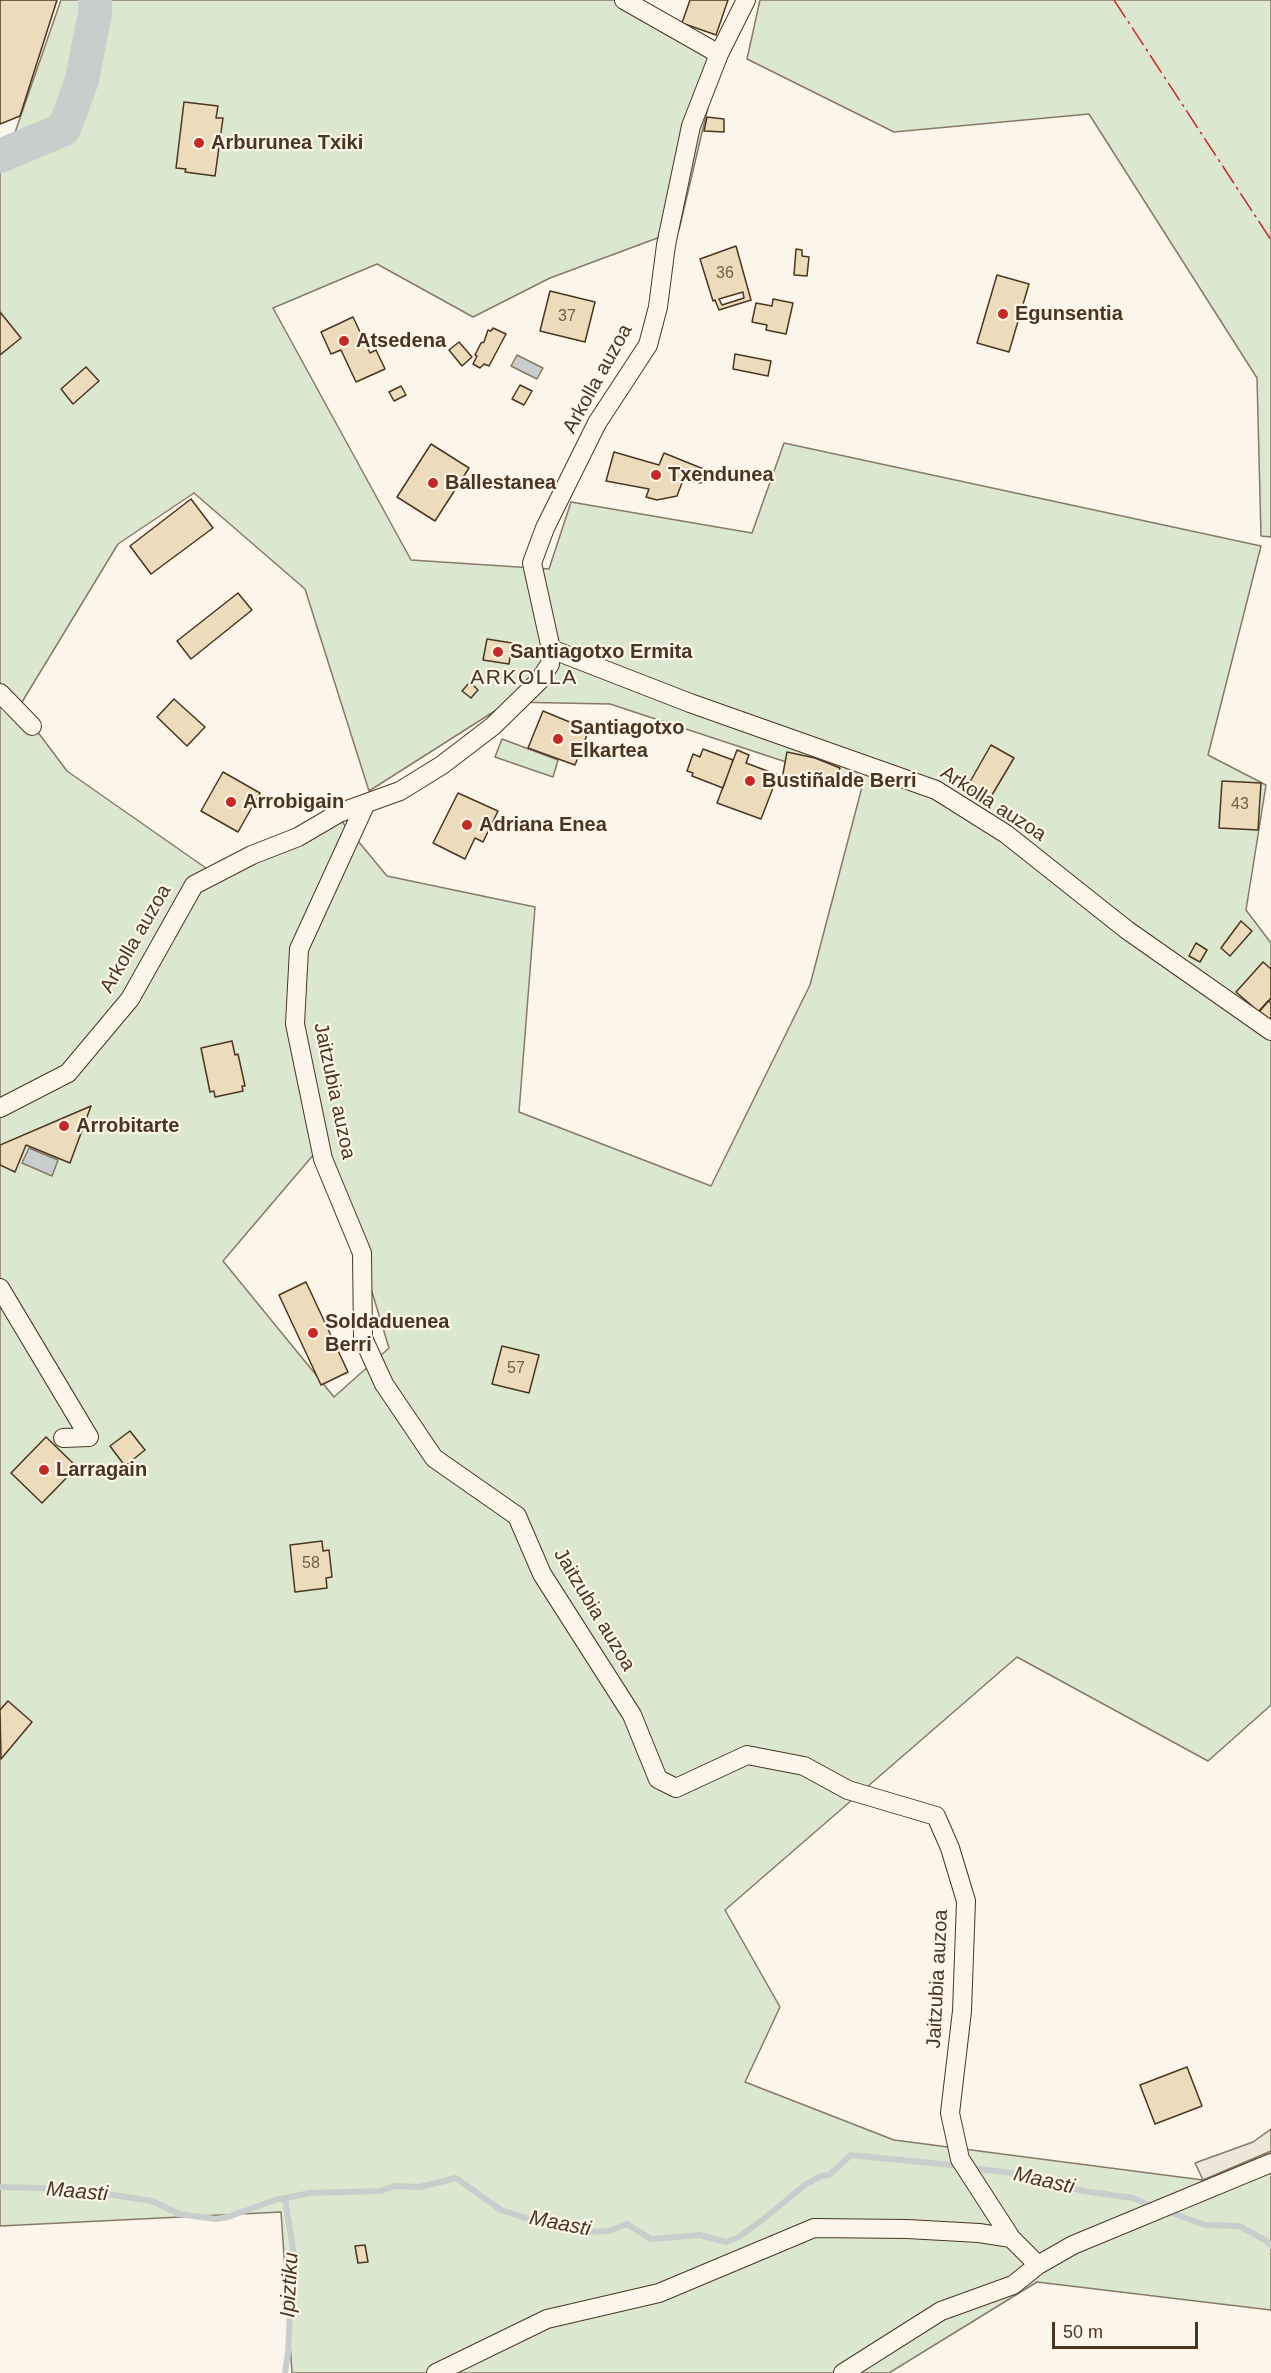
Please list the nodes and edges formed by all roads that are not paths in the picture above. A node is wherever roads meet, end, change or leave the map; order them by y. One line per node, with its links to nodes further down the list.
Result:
1 (624, 0): 3 (street)
2 (746, 0): 3 (street, Arkolla auzoa)
3 (719, 54): 4 (street, Arkolla auzoa)
4 (550, 649): 7 (street, Arkolla auzoa); 8 (street, Arkolla auzoa)
5 (0, 693): 6 (street)
6 (32, 726)
7 (366, 803): 9 (street, Arkolla auzoa); 13 (street, Jaitzubia auzoa)
8 (1271, 1031)
9 (0, 1108)
10 (0, 1288): 11 (street)
11 (63, 1438)
12 (1271, 2163): 14 (street)
13 (1011, 2238): 14 (street, Jaitzubia auzoa); 15 (street)
14 (1038, 2265): 16 (street)
15 (436, 2373)
16 (843, 2373)

